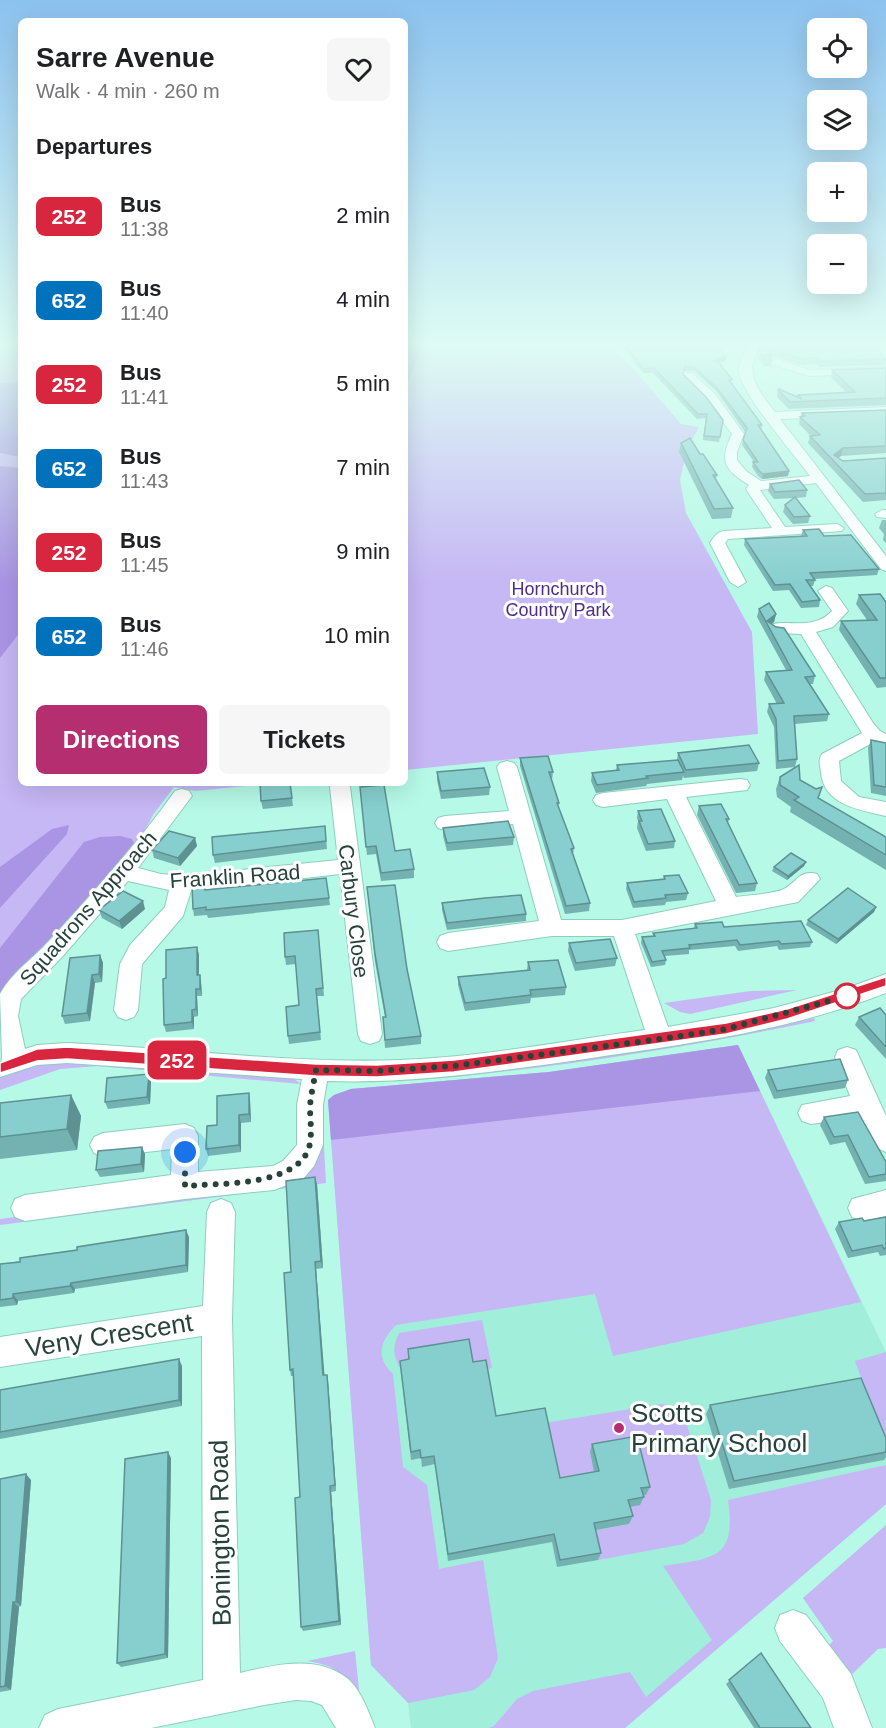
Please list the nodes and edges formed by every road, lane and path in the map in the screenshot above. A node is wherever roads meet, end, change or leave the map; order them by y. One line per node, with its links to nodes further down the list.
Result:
1 (730, 423): 4 (street)
2 (777, 423): 3 (street)
3 (820, 479): 4 (street); 7 (street)
4 (758, 485): 6 (street)
5 (837, 528): 6 (street)
6 (781, 531): 8 (street)
7 (886, 566)
8 (738, 582)
9 (825, 591): 11 (street)
10 (775, 627): 11 (street)
11 (807, 630): 12 (street)
12 (880, 738): 19 (street)
13 (507, 767): 20 (street)
14 (740, 785): 16 (street)
15 (340, 787): 22 (street, Carbury Close)
16 (673, 792): 18 (street); 26 (street)
17 (182, 796): 23 (street, Squadrons Approach)
18 (603, 800)
19 (886, 809)
20 (520, 817): 21 (street); 27 (street)
21 (445, 823)
22 (348, 866): 25 (street, Franklin Road); 32 (street, Carbury Close)
23 (124, 872): 25 (street, Franklin Road); 35 (street, Squadrons Approach)
24 (809, 879): 26 (street)
25 (182, 884): 31 (street)
26 (730, 906): 28 (street)
27 (552, 928): 28 (street); 29 (street)
28 (622, 928): 33 (street)
29 (448, 942)
30 (886, 982): 33 (street)
31 (126, 1010)
32 (370, 1034)
33 (660, 1039): 36 (street)
34 (847, 1057): 37 (street)
35 (8, 1064): 36 (street)
36 (316, 1070): 41 (street)
37 (866, 1105): 38 (street); 39 (street)
38 (811, 1113)
39 (886, 1140)
40 (103, 1145): 41 (street)
41 (185, 1186): 42 (street)
42 (25, 1208)
43 (221, 1212): 44 (street, Bonington Road)
44 (217, 1319): 45 (street, Veny Crescent); 47 (street, Bonington Road)
45 (0, 1352)
46 (793, 1628): 50 (street)
47 (222, 1695): 48 (street); 49 (street)
48 (58, 1728)
49 (356, 1728)
50 (853, 1728)

